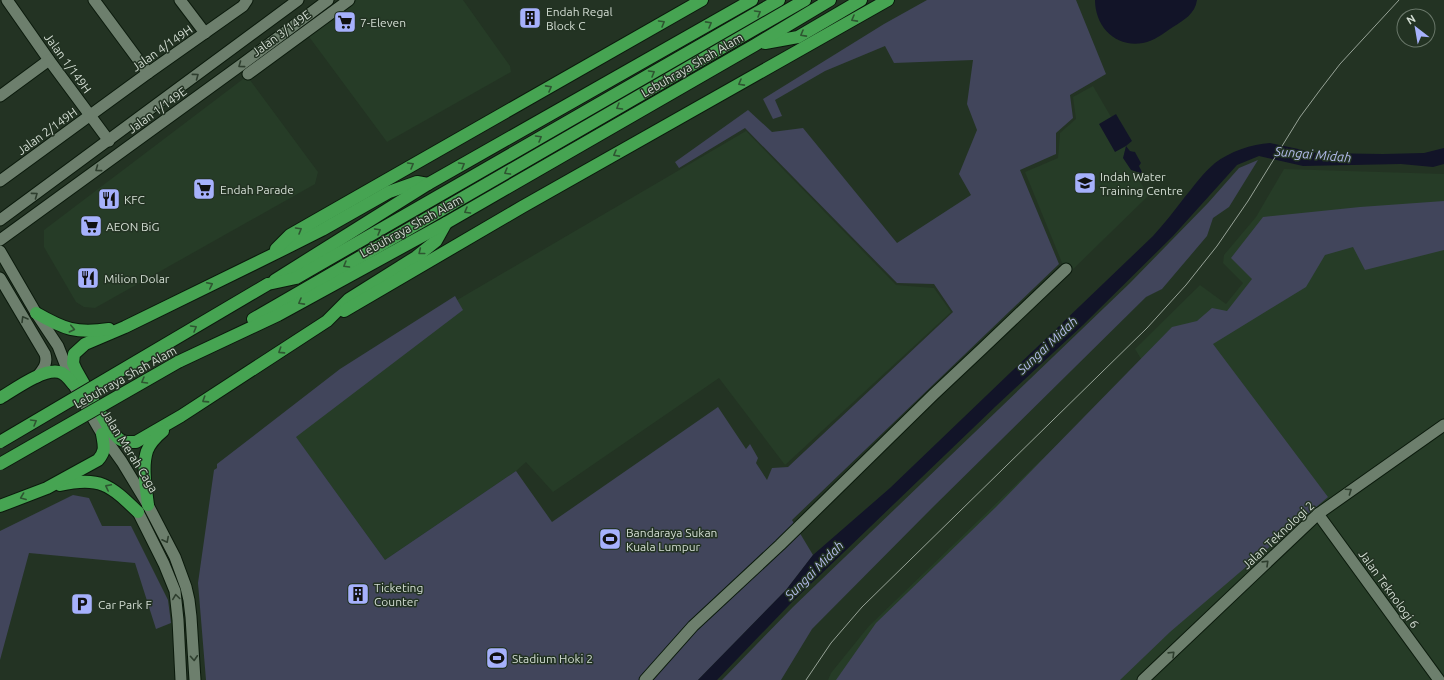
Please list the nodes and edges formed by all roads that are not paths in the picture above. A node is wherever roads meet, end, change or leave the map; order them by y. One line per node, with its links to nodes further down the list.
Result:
1 (7, 0): 17 (street, Jalan 1/149H)
2 (94, 0): 18 (street)
3 (180, 0): 15 (street)
4 (247, 0): 15 (street, Jalan 4/149H)
5 (298, 0): 22 (street, Jalan 1/149E, one-way to 5)
6 (328, 0): 26 (street, Jalan 1/149E, one-way to 26)
7 (349, 0): 19 (street, Jalan 3/149E)
8 (702, 0): 30 (highway, one-way to 8)
9 (752, 0): 24 (highway, one-way to 9)
10 (779, 0): 33 (highway, one-way to 10)
11 (805, 0): 37 (highway, one-way to 37)
12 (830, 0): 16 (highway, Lebuhraya Shah Alam)
13 (861, 0): 16 (highway, one-way to 16)
14 (888, 0): 35 (highway, one-way to 35)
15 (205, 34): 18 (street, Jalan 4/149H)
16 (755, 45): 27 (highway, Lebuhraya Shah Alam, one-way to 27)
17 (49, 60): 20 (street); 21 (street, Jalan 1/149H)
18 (148, 73): 21 (street, Jalan 4/149H)
19 (248, 74)
20 (0, 96)
21 (90, 115): 22 (street, Jalan 1/149H); 23 (street, Jalan 2/149H)
22 (108, 141): 25 (street, Jalan 1/149E, one-way to 22)
23 (0, 181)
24 (428, 184): 30 (highway); 33 (highway, Lebuhraya Shah Alam)
25 (1, 219)
26 (26, 221): 28 (street, Jalan 1/149E); 29 (street)
27 (446, 223): 35 (highway, one-way to 35); 37 (highway, Lebuhraya Shah Alam, one-way to 37)
28 (0, 240)
29 (2, 254): 34 (street, Jalan Merah Caga)
30 (270, 256): 36 (highway, one-way to 30)
31 (1066, 269): 52 (street)
32 (0, 278): 38 (street, one-way to 32)
33 (268, 284): 44 (highway, Lebuhraya Shah Alam, one-way to 33, bridge)
34 (36, 313): 36 (highway, one-way to 36); 39 (street, Jalan Merah Caga)
35 (327, 322): 41 (highway, one-way to 41)
36 (125, 327): 41 (highway)
37 (178, 362): 45 (highway, Lebuhraya Shah Alam, one-way to 45, bridge)
38 (37, 377): 39 (highway); 40 (highway)
39 (73, 384): 43 (street, Jalan Merah Caga)
40 (0, 398)
41 (181, 416): 48 (highway)
42 (1444, 425): 49 (street, Jalan Teknologi 2, one-way to 42)
43 (102, 434): 46 (highway); 48 (street, Jalan Merah Caga)
44 (0, 442)
45 (0, 464)
46 (47, 488): 47 (highway, one-way to 47); 48 (highway, one-way to 46)
47 (0, 506)
48 (143, 509): 50 (street, Jalan Merah Caga, one-way to 48); 51 (street, Jalan Merah Caga, one-way to 51)
49 (1318, 514): 53 (street, Jalan Teknologi 2, one-way to 49); 54 (street, Jalan Teknologi 6)
50 (180, 680)
51 (195, 680)
52 (645, 680)
53 (1143, 680)
54 (1439, 680)

